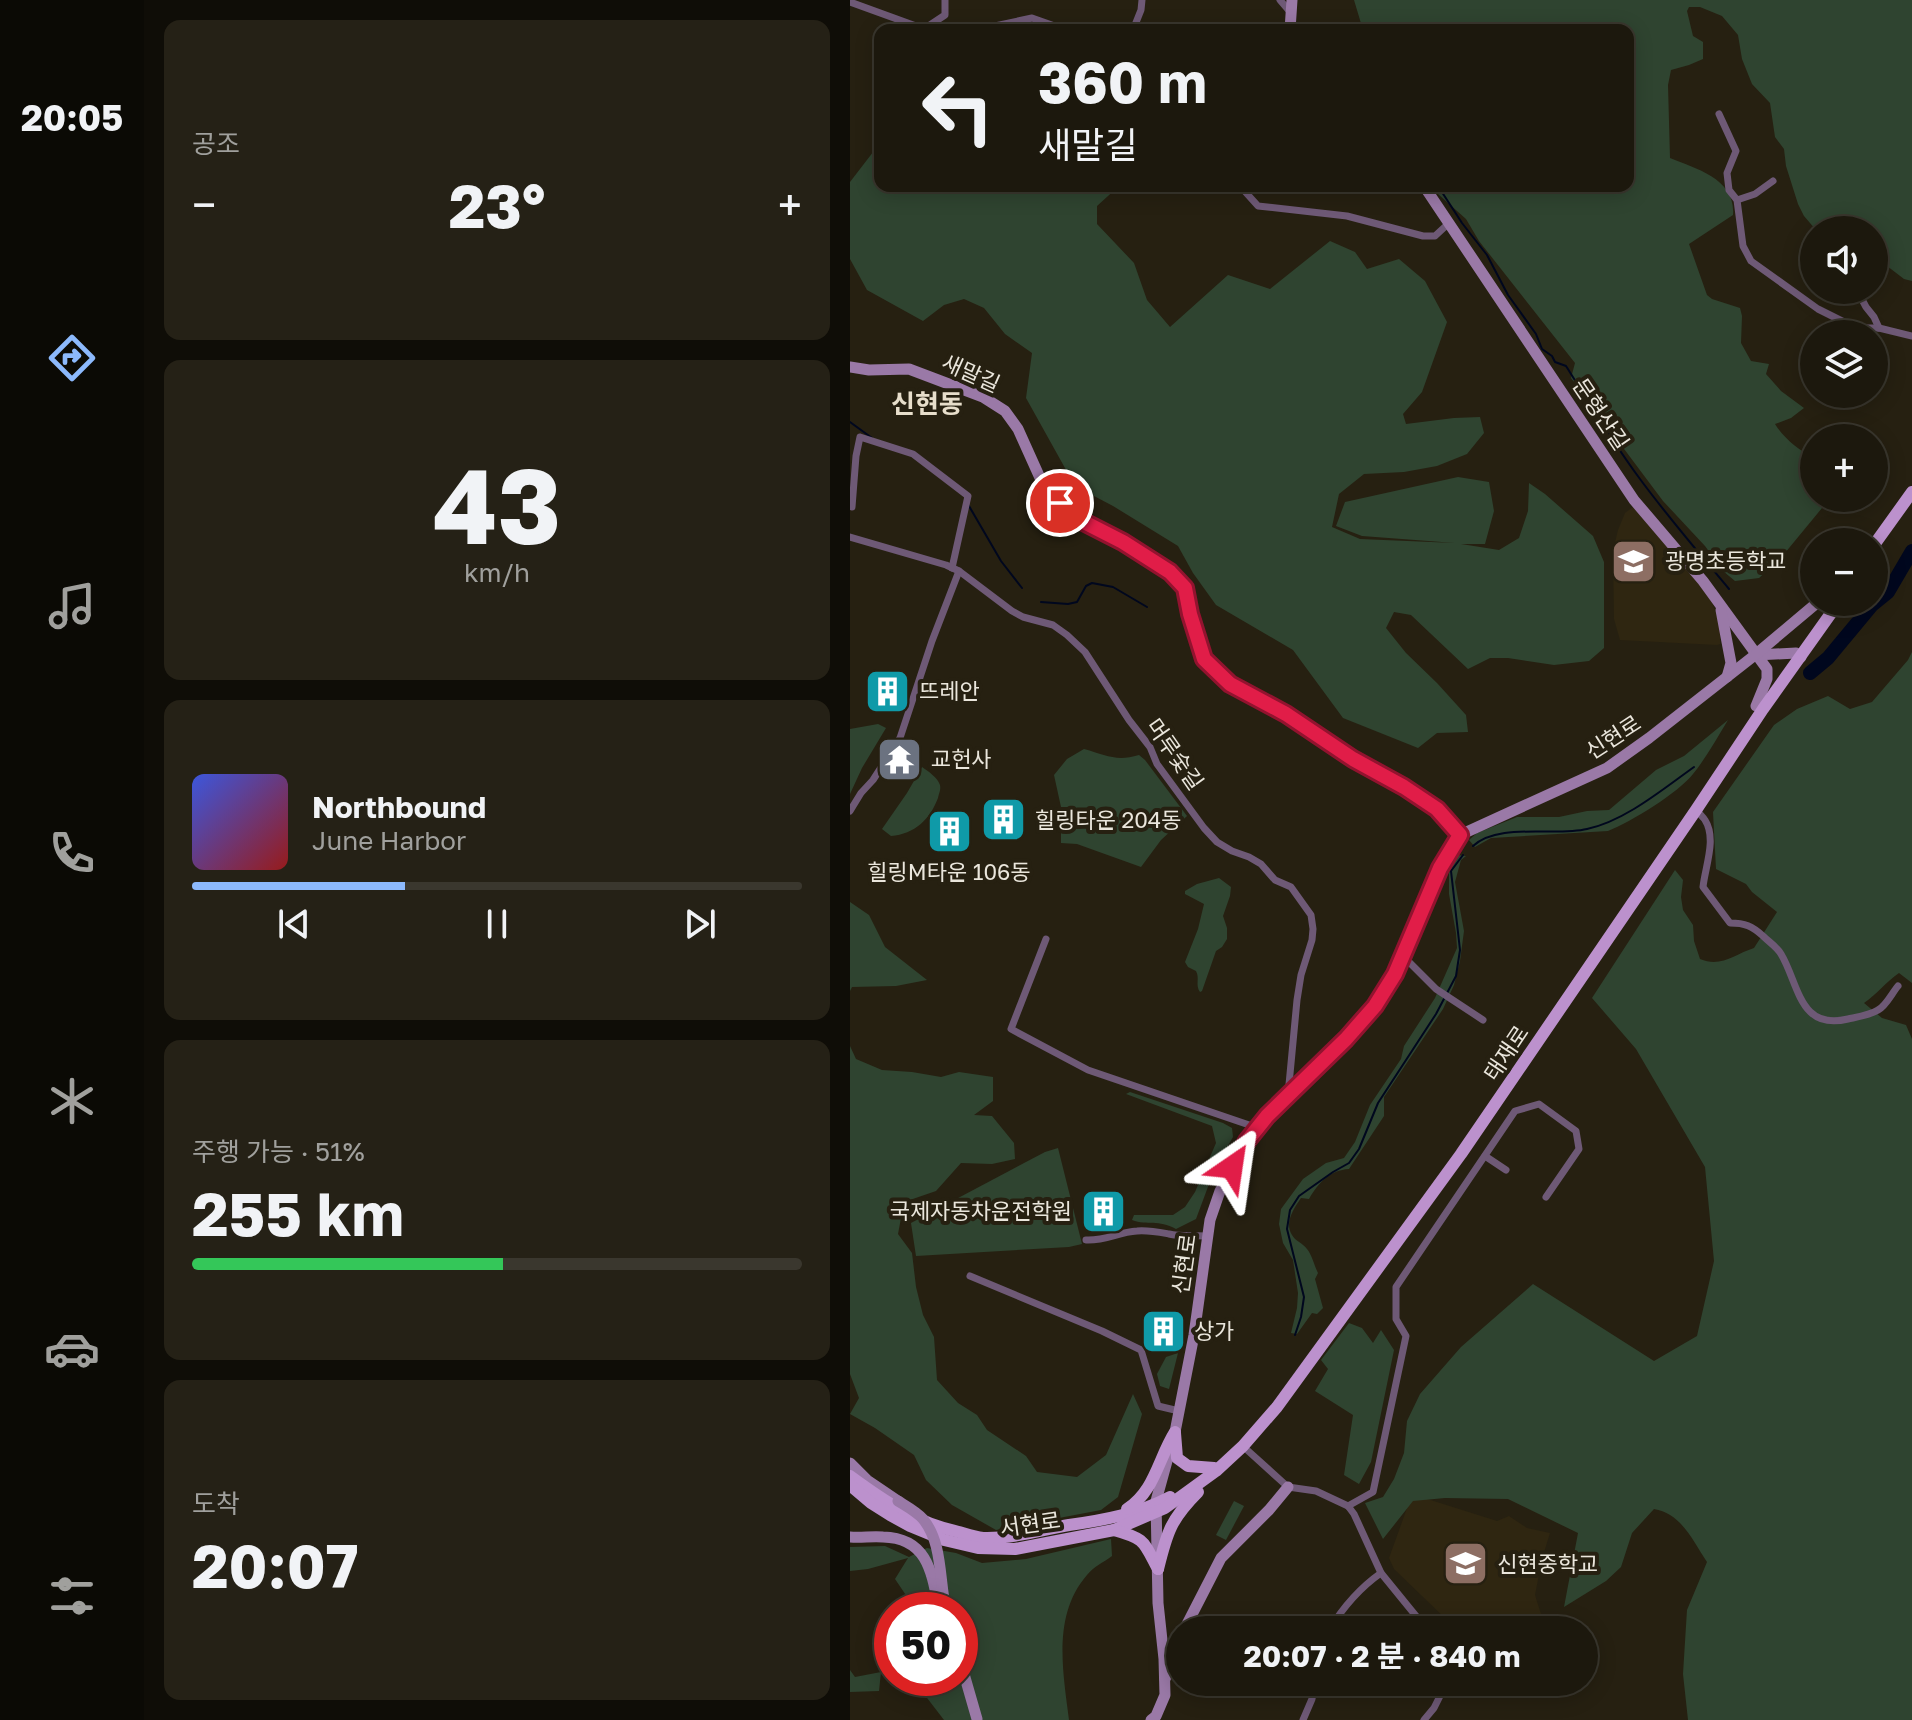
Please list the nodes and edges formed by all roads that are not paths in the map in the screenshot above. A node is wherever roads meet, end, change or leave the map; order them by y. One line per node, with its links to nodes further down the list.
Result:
1 (945, 0): 8 (street)
2 (1142, 0): 11 (street)
3 (1280, 0): 6 (street)
4 (1292, 0): 6 (main road)
5 (850, 2): 7 (street)
6 (1291, 13): 12 (main road)
7 (909, 24)
8 (933, 24)
9 (1004, 24): 10 (street)
10 (1049, 24)
11 (1135, 24)
12 (1290, 24)
13 (1719, 114): 17 (street)
14 (1773, 181): 17 (street)
15 (1245, 192): 18 (street)
16 (1428, 192): 18 (main road, 문형산길)
17 (1737, 200): 19 (street)
18 (1449, 223): 30 (main road, 문형산길)
19 (1843, 320)
20 (1888, 330): 21 (street)
21 (1912, 336)
22 (850, 367): 39 (main road, 새말길)
23 (1912, 492): 26 (main road)
24 (1912, 498): 27 (main road)
25 (852, 507): 29 (street)
26 (1886, 528)
27 (1888, 532)
28 (850, 537): 29 (street, 머루숯길)
29 (956, 570): 38 (street); 44 (street, 머루숯길)
30 (1719, 601): 33 (main road, 문형산길); 35 (main road)
31 (1801, 616): 33 (main road, 신현로)
32 (1826, 616): 34 (main road, 태재로)
33 (1755, 655): 34 (main road); 35 (main road, 신현로); 36 (main road)
34 (1798, 655): 36 (main road, 태재로); 37 (main road, 태재로)
35 (1727, 677): 39 (main road, 신현로)
36 (1756, 706): 57 (main road, 태재로)
37 (1696, 810): 42 (street); 52 (main road, 태재로)
38 (850, 811)
39 (1460, 835): 41 (main road, 신현로)
40 (1046, 939): 45 (street)
41 (1403, 956): 43 (street); 44 (main road, 신현로)
42 (1898, 986)
43 (1483, 1020)
44 (1288, 1095): 45 (main road, 신현로)
45 (1258, 1128): 49 (main road, 신현로)
46 (1485, 1156): 47 (street); 48 (street); 62 (street)
47 (1506, 1170)
48 (1546, 1197)
49 (1208, 1236): 50 (street); 53 (main road, 신현로)
50 (1086, 1240)
51 (970, 1276): 53 (street)
52 (1277, 1407): 55 (main road); 57 (main road, 태재로)
53 (1179, 1411): 54 (main road, 신현로)
54 (1175, 1432): 57 (main road); 63 (main road, 신현로); 64 (main road)
55 (1246, 1449): 57 (main road); 60 (street)
56 (850, 1463): 69 (main road, bridge)
57 (1219, 1468): 61 (main road, 태재로); 66 (main road)
58 (850, 1476): 64 (main road, 서현로)
59 (850, 1485): 64 (main road, 서현로)
60 (1288, 1487): 62 (street); 70 (main road)
61 (1175, 1498): 63 (main road, 서현로)
62 (1348, 1506): 67 (street)
63 (1156, 1508): 64 (main road, 서현로); 66 (main road, 신현로)
64 (1114, 1524): 66 (main road)
65 (850, 1537): 68 (main road)
66 (1158, 1569): 73 (main road, 신현로)
67 (1381, 1573): 71 (street); 72 (street)
68 (936, 1592)
69 (943, 1592)
70 (1191, 1616)
71 (1338, 1616)
72 (1416, 1616)
73 (1161, 1628): 74 (main road); 76 (main road, 신현로)
74 (1166, 1628)
75 (1166, 1675): 76 (main road)
76 (1164, 1679): 82 (main road, 신현로)
77 (967, 1696): 81 (main road)
78 (971, 1696): 81 (main road)
79 (1313, 1696): 83 (street)
80 (1440, 1696): 84 (street)
81 (978, 1719)
82 (1156, 1719)
83 (1303, 1720)
84 (1424, 1720)

